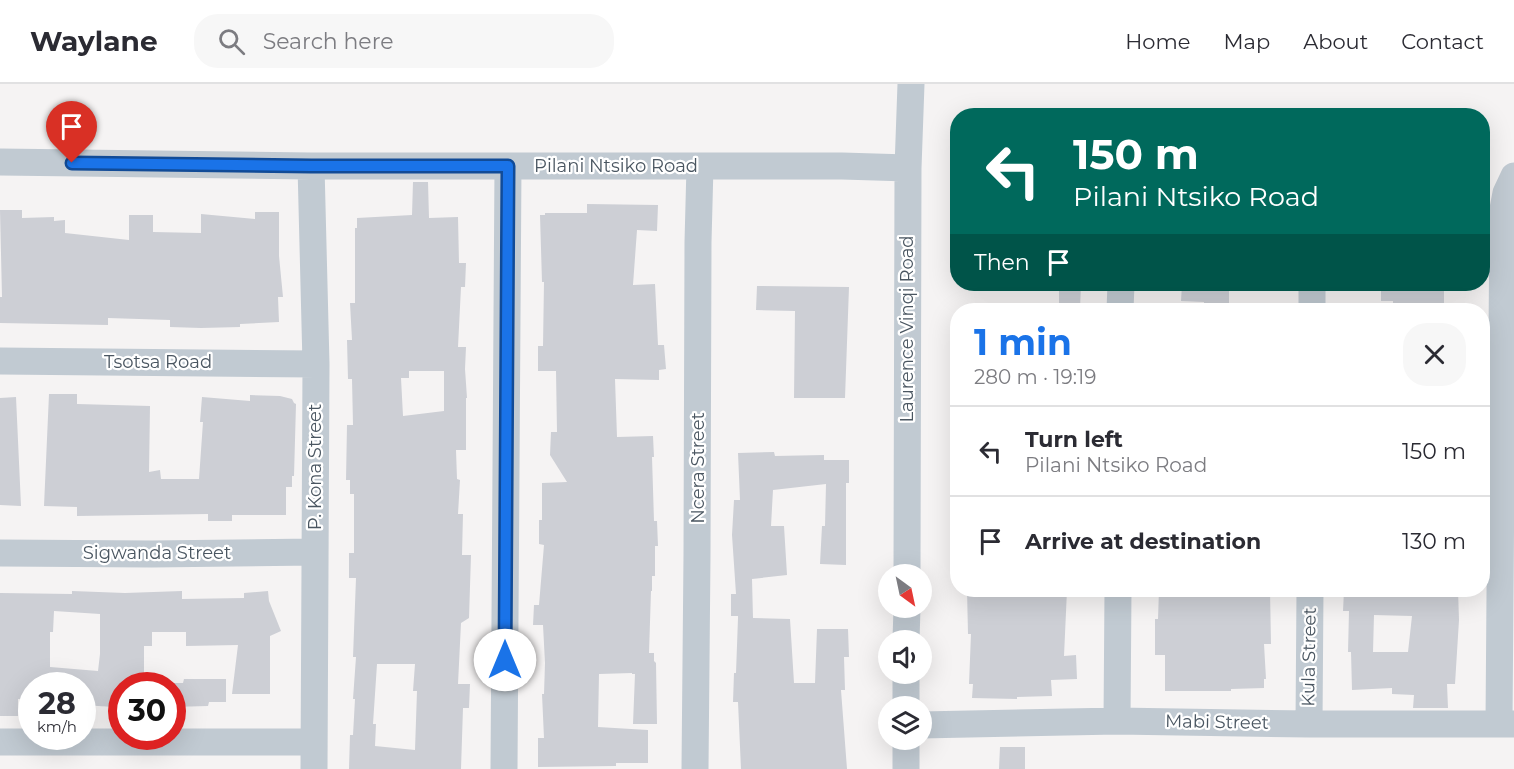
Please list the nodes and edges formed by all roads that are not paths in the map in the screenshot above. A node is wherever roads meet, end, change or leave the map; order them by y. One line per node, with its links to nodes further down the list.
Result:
1 (910, 84): 6 (street, Laurence Vinqi Road)
2 (0, 162): 3 (street, Pilani Ntsiko Road)
3 (311, 166): 4 (street, Pilani Ntsiko Road); 9 (street, P. Kona Street)
4 (508, 166): 5 (street, Pilani Ntsiko Road); 23 (street)
5 (700, 166): 6 (street, Pilani Ntsiko Road); 24 (street, Ncera Street)
6 (908, 168): 12 (street, Laurence Vinqi Road)
7 (1514, 176): 17 (street)
8 (0, 361): 9 (street, Tsotsa Road)
9 (316, 363): 10 (street, P. Kona Street)
10 (315, 552): 11 (street, Sigwanda Street); 20 (street, P. Kona Street)
11 (0, 553)
12 (907, 564)
13 (1118, 597): 15 (street)
14 (1310, 597): 16 (street, Kula Street)
15 (1116, 720): 16 (street, Mabi Street); 18 (street, Mabi Street)
16 (1309, 724): 17 (street, Mabi Street)
17 (1506, 724)
18 (932, 725)
19 (0, 741): 20 (street)
20 (314, 742): 22 (street, P. Kona Street)
21 (906, 750): 25 (street)
22 (314, 769)
23 (504, 769)
24 (695, 769)
25 (906, 769)

